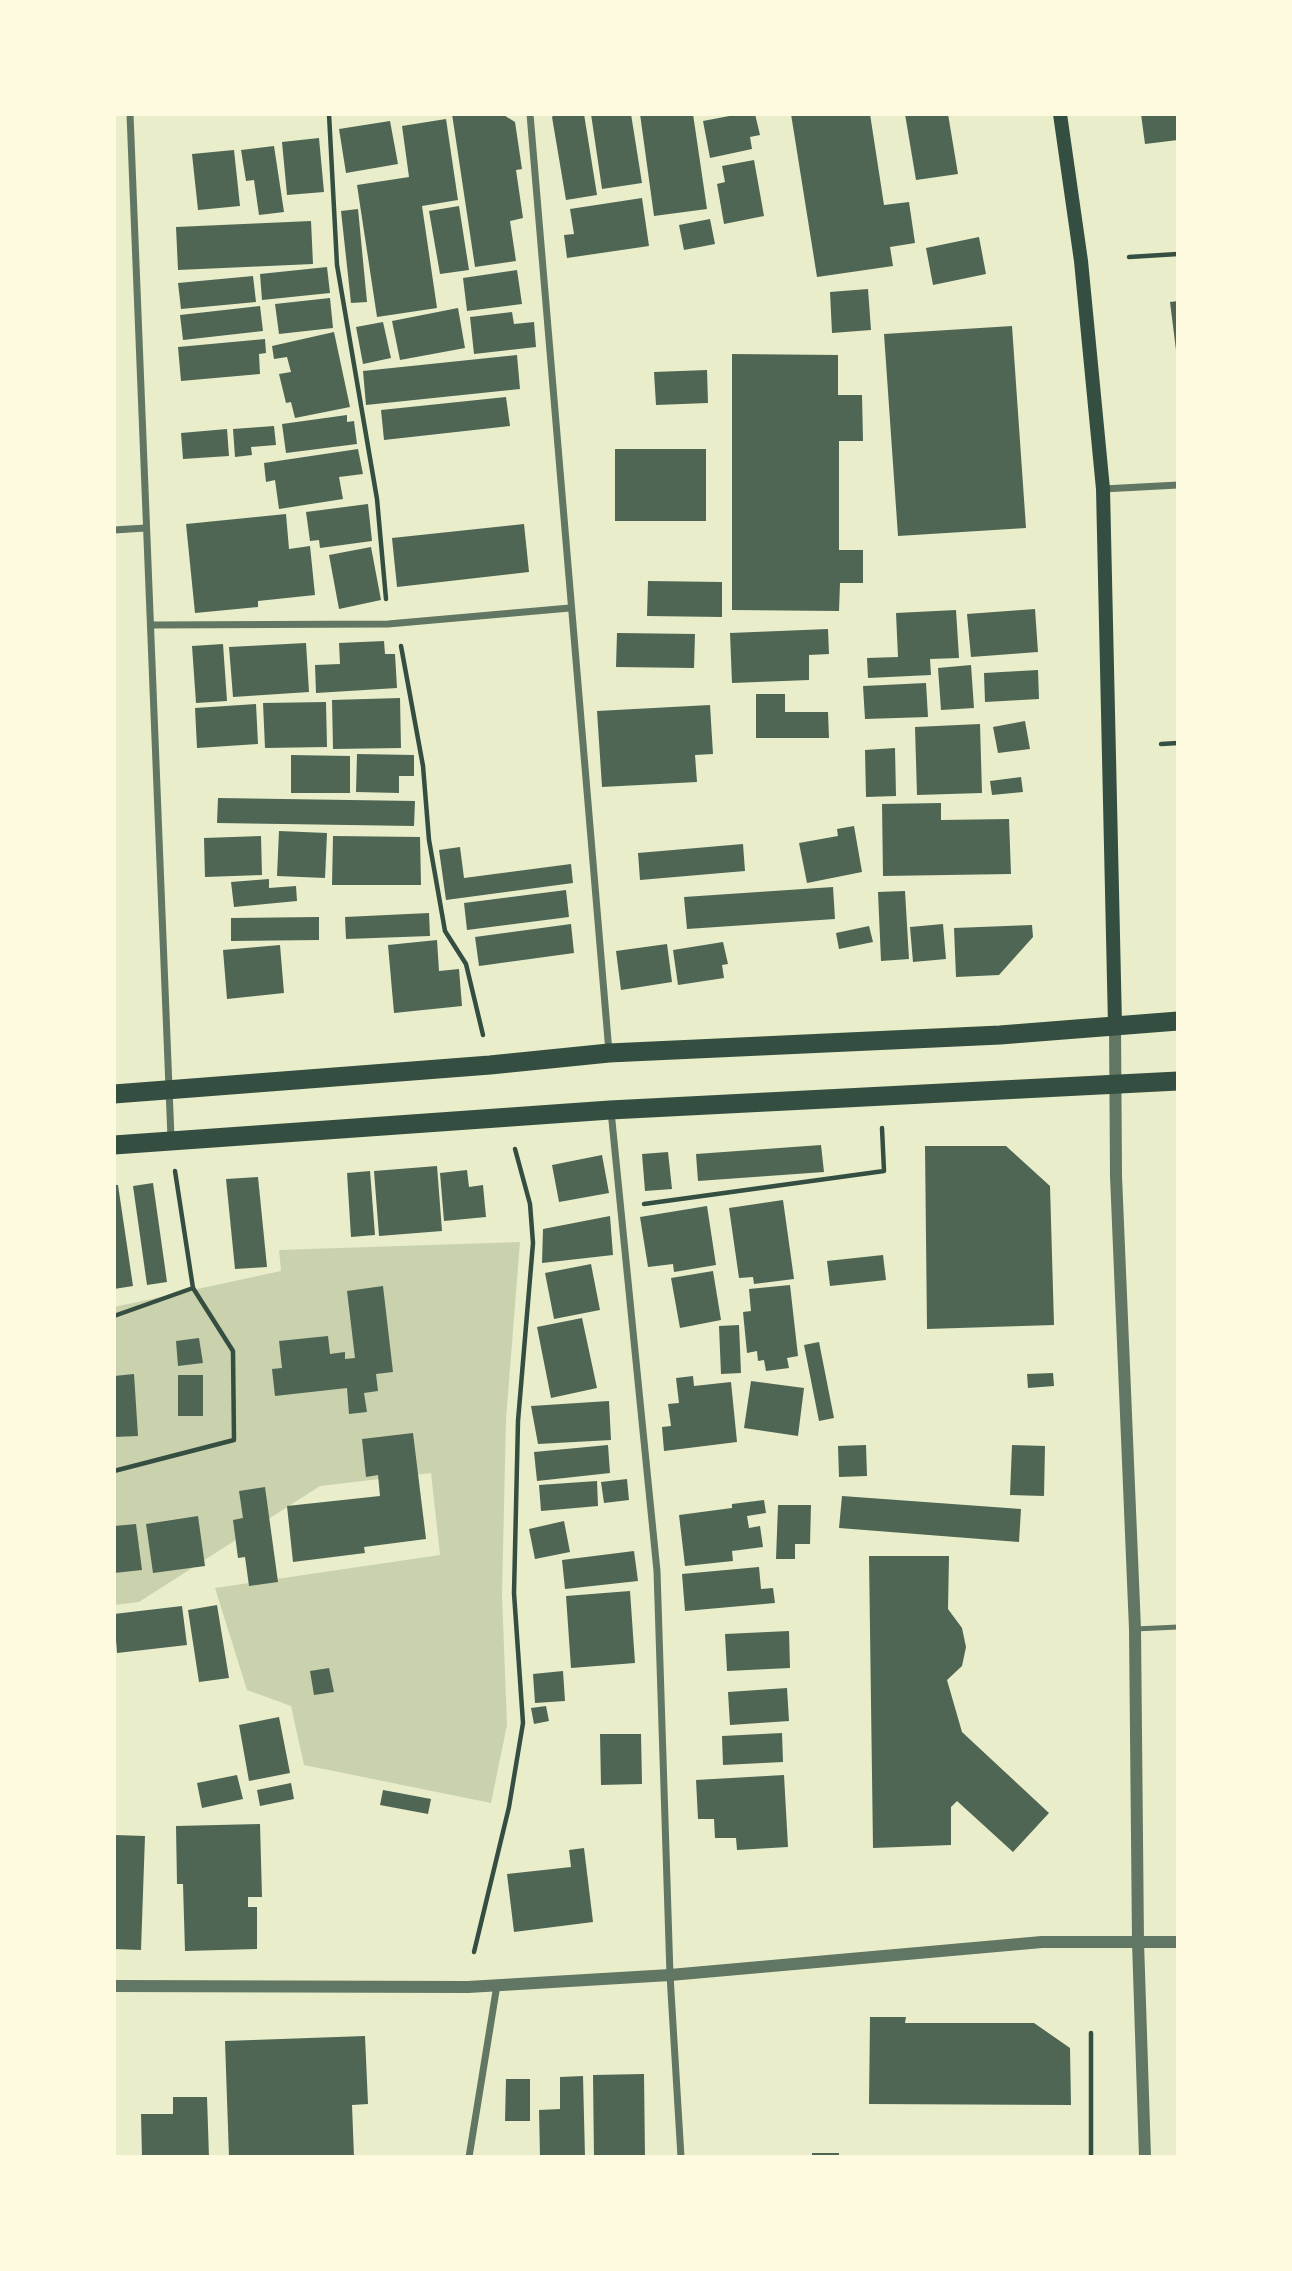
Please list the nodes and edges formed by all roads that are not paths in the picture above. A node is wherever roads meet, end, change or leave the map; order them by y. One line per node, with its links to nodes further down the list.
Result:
1 (130, 114): 6 (street)
2 (530, 114): 8 (street)
3 (1060, 114): 5 (main road)
4 (1178, 485): 5 (street)
5 (1103, 489): 11 (main road)
6 (146, 528): 7 (street); 9 (street)
7 (114, 530)
8 (570, 608): 9 (street); 12 (street)
9 (152, 625): 15 (street)
10 (1178, 1021): 11 (highway)
11 (1115, 1025): 12 (highway); 14 (street)
12 (608, 1053): 15 (highway)
13 (1178, 1081): 14 (highway)
14 (1114, 1083): 17 (highway); 21 (street)
15 (169, 1090): 16 (highway); 18 (street)
16 (114, 1094)
17 (610, 1110): 18 (highway); 24 (street)
18 (172, 1141): 19 (highway)
19 (114, 1145)
20 (1178, 1627): 21 (lane)
21 (1135, 1629): 22 (street)
22 (1138, 1942): 23 (street); 24 (street); 29 (street)
23 (1178, 1942)
24 (670, 1975): 25 (street); 28 (street)
25 (497, 1985): 26 (street); 27 (street)
26 (114, 1986)
27 (469, 2157)
28 (681, 2157)
29 (1145, 2157)

